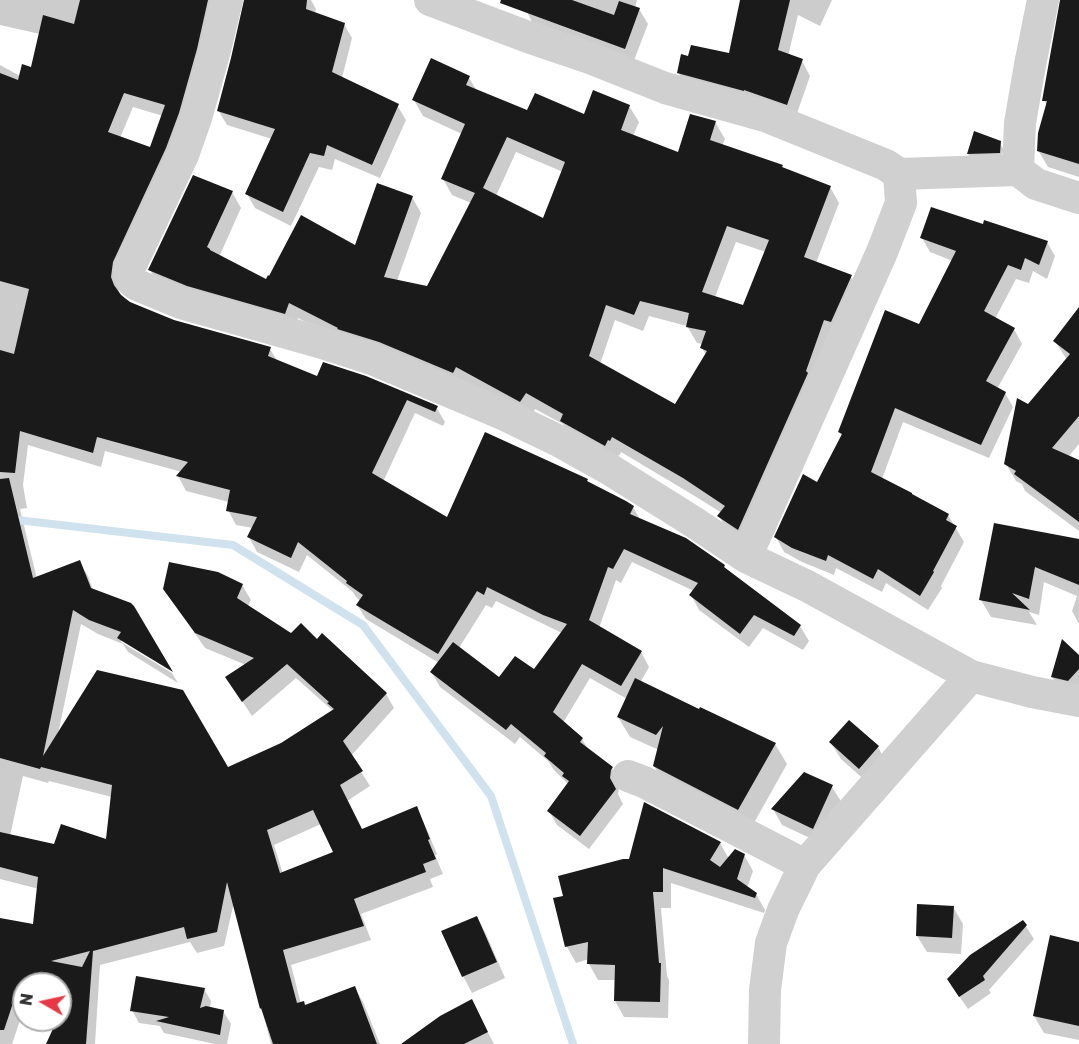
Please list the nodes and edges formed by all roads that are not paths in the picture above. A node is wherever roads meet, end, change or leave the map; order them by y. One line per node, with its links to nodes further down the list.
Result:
1 (227, 0): 7 (street)
2 (430, 0): 5 (street)
3 (1043, 0): 4 (street)
4 (1018, 170): 5 (street); 6 (street)
5 (899, 174): 7 (street)
6 (1079, 198)
7 (746, 557): 8 (street)
8 (971, 676): 9 (street); 11 (street)
9 (1079, 701)
10 (628, 776): 11 (street)
11 (805, 865): 12 (street)
12 (764, 1044)

